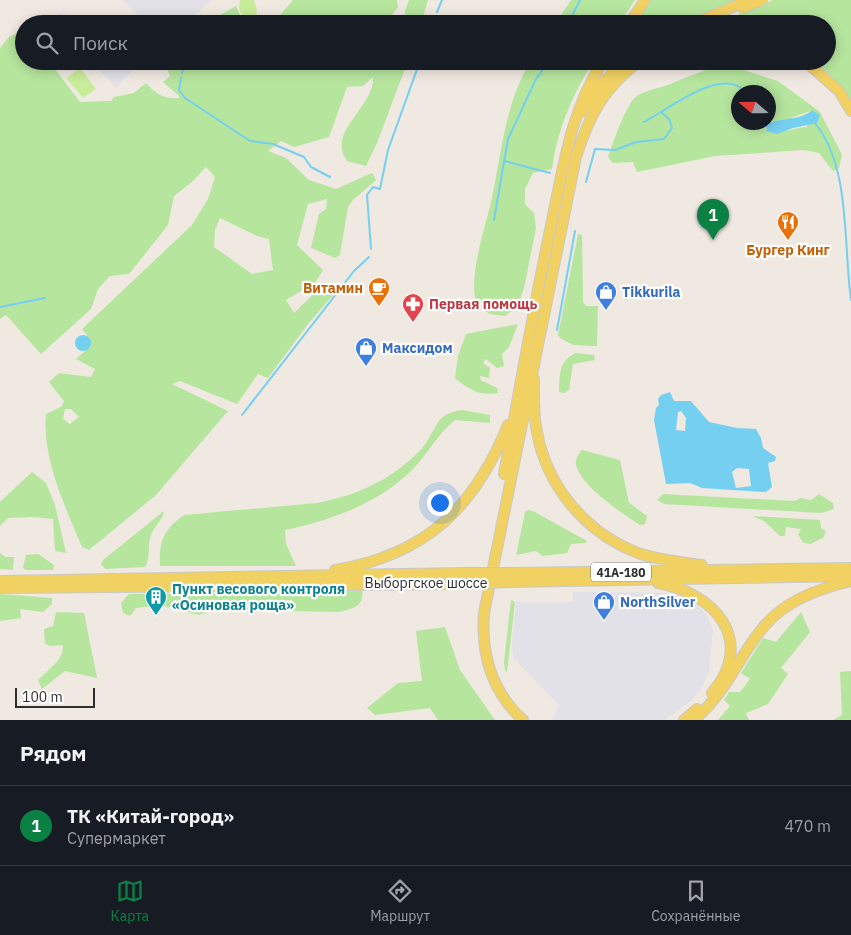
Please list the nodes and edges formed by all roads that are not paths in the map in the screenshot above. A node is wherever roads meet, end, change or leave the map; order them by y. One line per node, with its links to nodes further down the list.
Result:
1 (645, 0): 4 (main road)
2 (749, 0): 5 (main road)
3 (762, 0): 6 (main road)
4 (635, 15)
5 (714, 15)
6 (728, 15)
7 (599, 70): 12 (main road)
8 (615, 70): 12 (main road)
9 (628, 70): 13 (main road)
10 (815, 70): 11 (main road)
11 (851, 111)
12 (570, 138): 14 (main road)
13 (534, 360): 16 (main road); 26 (main road)
14 (516, 406): 17 (main road); 25 (main road)
15 (851, 568): 16 (main road, Выборгское шоссе / 41А-180)
16 (732, 570): 19 (main road, Выборгское шоссе / 41А-180)
17 (306, 575): 20 (main road, Выборгское шоссе / 41А-180); 22 (main road, Выборгское шоссе / 41А-180)
18 (851, 576): 21 (main road, Выборгское шоссе / 41А-180)
19 (509, 578): 20 (main road, Выборгское шоссе / 41А-180, bridge); 21 (main road, Выборгское шоссе / 41А-180)
20 (462, 579): 24 (main road, Выборгское шоссе / 41А-180)
21 (638, 579): 27 (main road)
22 (0, 581)
23 (851, 581): 28 (main road)
24 (0, 588)
25 (513, 720)
26 (523, 720)
27 (684, 720)
28 (694, 720)

